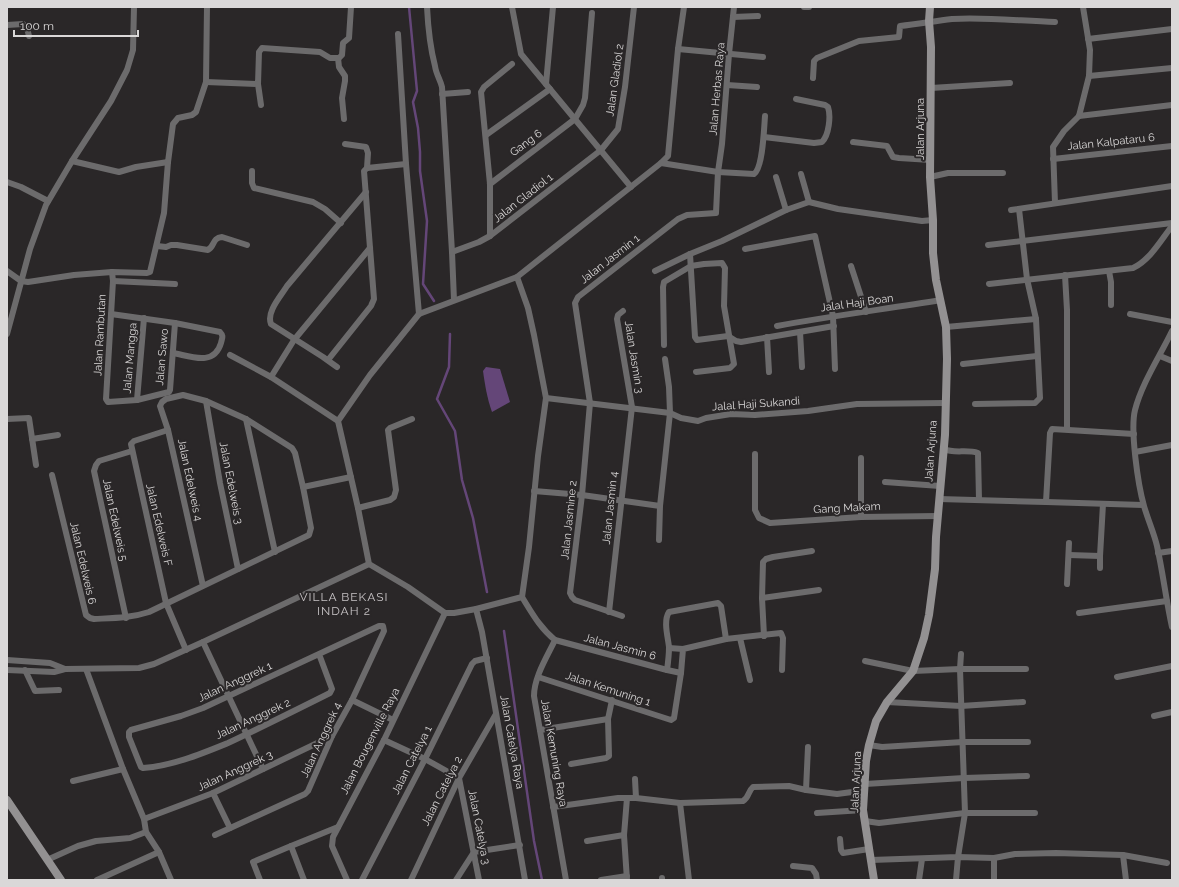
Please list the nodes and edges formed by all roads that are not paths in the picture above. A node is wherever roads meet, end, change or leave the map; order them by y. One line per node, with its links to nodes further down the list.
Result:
1 (134, 7): 56 (street)
2 (207, 7): 32 (street)
3 (351, 7): 27 (street)
4 (427, 7): 40 (street)
5 (512, 7): 36 (street)
6 (553, 7): 36 (street)
7 (634, 7): 53 (street, Jalan Gladiol 2)
8 (684, 7): 24 (street)
9 (734, 7): 16 (street, Jalan Herbas Raya)
10 (804, 7): 11 (street)
11 (809, 7)
12 (930, 7): 17 (street, Jalan Arjuna)
13 (1084, 7): 23 (street)
14 (592, 13): 47 (street)
15 (758, 16): 16 (street)
16 (733, 17): 25 (street, Jalan Herbas Raya)
17 (929, 21): 18 (street); 31 (street); 38 (street, Jalan Arjuna)
18 (1055, 22)
19 (7, 25): 22 (street)
20 (1172, 29): 23 (street)
21 (398, 34): 59 (street)
22 (29, 36)
23 (1088, 39): 30 (street)
24 (678, 49): 25 (street); 58 (street)
25 (729, 54): 26 (street); 35 (street, Jalan Herbas Raya)
26 (763, 57)
27 (338, 58): 34 (street); 46 (street)
28 (512, 64): 48 (street)
29 (1172, 68): 30 (street)
30 (1089, 76): 45 (street)
31 (813, 78)
32 (206, 82): 34 (street); 57 (street)
33 (1010, 83): 38 (street)
34 (258, 84): 42 (street)
35 (727, 85): 37 (street); 62 (street, Jalan Herbas Raya)
36 (548, 87): 47 (street); 48 (street)
37 (757, 87)
38 (931, 88): 55 (street, Jalan Arjuna)
39 (468, 92): 40 (street)
40 (442, 94): 88 (street)
41 (796, 99): 49 (street)
42 (260, 105)
43 (1172, 105): 45 (street)
44 (765, 116): 49 (street)
45 (1079, 116): 54 (street)
46 (344, 119)
47 (575, 119): 53 (street); 68 (street, Gang 6)
48 (486, 135): 68 (street)
49 (764, 137): 62 (street)
50 (853, 142): 55 (street)
51 (345, 144): 60 (street)
52 (1172, 146): 54 (street, Jalan Kalpataru 6)
53 (601, 150): 69 (street); 81 (street, Jalan Gladiol 1)
54 (1053, 159): 74 (street)
55 (931, 160): 66 (street, Jalan Arjuna)
56 (72, 161): 57 (street); 72 (street)
57 (168, 162): 85 (street)
58 (661, 163): 62 (street); 69 (street)
59 (406, 164): 60 (street); 108 (street)
60 (367, 168): 71 (street)
61 (252, 171): 79 (street)
62 (718, 172): 142 (street, Jalan Jasmin 1)
63 (1003, 173): 66 (street)
64 (801, 174): 73 (street)
65 (776, 177): 76 (street)
66 (930, 177): 78 (street, Jalan Arjuna)
67 (7, 182): 72 (street)
68 (490, 184): 81 (street)
69 (631, 186): 96 (street)
70 (1172, 186): 74 (street)
71 (366, 192): 79 (street); 86 (street)
72 (48, 201): 98 (street)
73 (808, 202): 76 (street); 78 (street)
74 (1055, 203): 75 (street)
75 (1019, 209): 77 (street); 82 (street)
76 (786, 210): 89 (street)
77 (1011, 210)
78 (933, 220): 103 (street, Jalan Arjuna)
79 (341, 223): 123 (street)
80 (1172, 224): 82 (street); 93 (street)
81 (490, 236): 88 (street, Jalan Gladiol 1)
82 (1023, 241): 84 (street); 97 (street)
83 (247, 245): 85 (street)
84 (988, 245)
85 (157, 246): 94 (street)
86 (370, 248): 123 (street); 130 (street)
87 (745, 249): 110 (street)
88 (452, 252): 102 (street)
89 (691, 260): 92 (street); 121 (street); 121 (street); 124 (street)
90 (851, 266): 106 (street)
91 (7, 271): 98 (street)
92 (655, 271)
93 (1109, 271): 95 (street); 104 (street)
94 (112, 272): 98 (street); 99 (street, Jalan Rambutan)
95 (1065, 275): 97 (street); 151 (street)
96 (517, 277): 102 (street); 139 (street)
97 (1027, 279): 101 (street); 112 (street)
98 (21, 281): 120 (street)
99 (113, 281): 100 (street); 107 (street, Jalan Rambutan)
100 (175, 284)
101 (989, 284)
102 (454, 300): 108 (street)
103 (940, 300): 106 (street, Jalal Haji Boan); 117 (street, Jalan Arjuna)
104 (1111, 305)
105 (623, 311): 145 (street, Jalan Jasmin 3)
106 (866, 312): 110 (street, Jalal Haji Boan)
107 (111, 314): 111 (street); 140 (street, Jalan Rambutan)
108 (419, 314): 150 (street)
109 (1130, 314): 113 (street)
110 (833, 316): 115 (street, Jalal Haji Boan); 116 (street)
111 (144, 318): 114 (street); 140 (street, Jalan Mangga)
112 (1036, 319): 117 (street); 127 (street)
113 (1172, 322)
114 (175, 323): 125 (street, Jalan Sawo); 125 (street)
115 (776, 326)
116 (834, 326): 119 (street); 135 (street)
117 (946, 327): 143 (street, Jalan Arjuna)
118 (1172, 331): 128 (street)
119 (800, 332): 122 (street); 134 (street)
120 (7, 334)
121 (728, 336): 122 (street); 136 (street)
122 (767, 338): 137 (street)
123 (294, 340): 130 (street); 138 (street)
124 (664, 345)
125 (173, 353): 140 (street, Jalan Sawo)
126 (230, 355): 138 (street)
127 (1038, 356): 132 (street); 144 (street)
128 (1160, 356): 131 (street); 153 (street)
129 (665, 359): 146 (street)
130 (328, 360): 133 (street)
131 (1172, 361)
132 (963, 364)
133 (337, 367)
134 (802, 367)
135 (835, 369)
136 (696, 372)
137 (769, 372)
138 (271, 377): 150 (street)
139 (546, 398): 142 (street, Jalal Haji Sukandi); 168 (street)
140 (137, 400)
141 (206, 401): 148 (street); 152 (street, Jalan Edelweis 4); 190 (street, Jalan Edelweis 3)
142 (590, 403): 145 (street, Jalal Haji Sukandi); 169 (street, Jalan Jasmine 2)
143 (945, 403): 146 (street, Jalal Haji Sukandi); 157 (street, Jalan Arjuna)
144 (975, 404)
145 (632, 407): 146 (street, Jalal Haji Sukandi); 171 (street, Jalan Jasmin 4)
146 (670, 413): 176 (street)
147 (7, 419): 155 (street)
148 (246, 419): 167 (street); 184 (street)
149 (412, 419): 177 (street)
150 (338, 421): 164 (street)
151 (1066, 429): 153 (street); 173 (street)
152 (168, 430): 158 (street); 192 (street, Jalan Edelweis 4)
153 (1134, 434): 159 (street)
154 (58, 435): 155 (street)
155 (32, 439): 162 (street)
156 (1172, 444): 159 (street)
157 (944, 449): 166 (street, Jalan Arjuna); 172 (street)
158 (132, 451): 197 (street, Jalan Edelweis F); 203 (street, Jalan Edelweis 5)
159 (1135, 452): 175 (street)
160 (755, 454): 179 (street, Gang Makam)
161 (861, 458): 179 (street)
162 (36, 465)
163 (52, 475): 203 (street, Jalan Edelweis 6)
164 (351, 477): 167 (street); 177 (street)
165 (885, 482): 166 (street)
166 (940, 486): 170 (street, Jalan Arjuna)
167 (303, 487): 184 (street, Jalan Edelweis 6)
168 (534, 491): 169 (street); 194 (street)
169 (582, 495): 171 (street); 199 (street, Jalan Jasmine 2)
170 (939, 499): 172 (street); 178 (street, Jalan Arjuna)
171 (621, 500): 176 (street); 199 (street, Jalan Jasmin 4)
172 (979, 500): 173 (street)
173 (1046, 502): 174 (street)
174 (1103, 504): 175 (street); 187 (street)
175 (1143, 505): 185 (street)
176 (660, 506): 180 (street)
177 (358, 508): 188 (street)
178 (938, 516): 179 (street, Gang Makam); 228 (street, Jalan Arjuna)
179 (861, 517)
180 (658, 540)
181 (1069, 543): 186 (street)
182 (812, 551): 195 (street)
183 (1172, 551): 185 (street)
184 (276, 552): 190 (street, Jalan Edelweis 6)
185 (1158, 553): 196 (street)
186 (1069, 555): 187 (street); 191 (street)
187 (1100, 556): 189 (street)
188 (369, 564): 200 (street); 210 (street)
189 (1100, 568)
190 (238, 569): 192 (street, Jalan Edelweis 6)
191 (1067, 584)
192 (203, 586): 197 (street, Jalan Edelweis 6)
193 (819, 590): 195 (street)
194 (522, 597): 198 (street); 208 (street)
195 (762, 598): 206 (street)
196 (1167, 601): 201 (street); 205 (street)
197 (166, 603): 203 (street, Jalan Edelweis 6); 213 (street, Jalan Edelweis F)
198 (476, 609): 200 (street); 216 (street, Jalan Catelya Raya)
199 (609, 612): 202 (street)
200 (445, 613): 244 (street, Jalan Bougenville Raya)
201 (1079, 613)
202 (622, 616)
203 (126, 618)
204 (383, 626): 214 (street, Jalan Anggrek 1); 235 (street, Jalan Anggrek 4)
205 (1172, 627)
206 (764, 636): 207 (street); 227 (street)
207 (740, 638): 209 (street); 232 (street)
208 (555, 640): 226 (street, Jalan Jasmin 6); 230 (street, Jalan Kemuning Raya)
209 (726, 640): 211 (street); 212 (street)
210 (202, 642): 213 (street); 234 (street)
211 (669, 648): 212 (street); 226 (street)
212 (683, 649): 229 (street)
213 (186, 650): 221 (street)
214 (319, 654): 234 (street, Jalan Anggrek 1); 246 (street, Jalan Anggrek 2)
215 (961, 654): 222 (street)
216 (486, 658): 241 (street, Jalan Catelya Raya); 253 (street, Jalan Catelya 1)
217 (7, 660): 220 (street)
218 (865, 661): 228 (street)
219 (1172, 666): 231 (street)
220 (66, 669): 221 (street); 225 (street)
221 (86, 669): 256 (street)
222 (960, 669): 223 (street); 228 (street); 239 (street)
223 (1026, 669)
224 (7, 670): 225 (street)
225 (25, 670): 233 (street)
226 (667, 670): 229 (street, Jalan Jasmin 6)
227 (782, 670)
228 (913, 671): 237 (street, Jalan Arjuna)
229 (681, 673): 236 (street, Jalan Kemuning 1)
230 (538, 677): 236 (street, Jalan Kemuning 1); 245 (street, Jalan Kemuning Raya)
231 (1117, 677)
232 (750, 680)
233 (59, 690)
234 (229, 697): 246 (street); 255 (street, Jalan Anggrek 1)
235 (352, 700): 244 (street); 247 (street, Jalan Anggrek 4)
236 (612, 700): 243 (street)
237 (887, 702): 239 (street); 251 (street, Jalan Arjuna)
238 (1023, 702): 239 (street)
239 (961, 706): 249 (street)
240 (1172, 712): 242 (street)
241 (496, 714): 259 (street, Jalan Catelya 2); 284 (street, Jalan Catelya Raya)
242 (1154, 716)
243 (608, 719): 245 (street); 254 (street)
244 (393, 720): 248 (street, Jalan Bougenville Raya)
245 (540, 730): 270 (street, Jalan Kemuning Raya)
246 (247, 734): 255 (street, Jalan Anggrek 2); 257 (street)
247 (332, 736): 257 (street, Jalan Anggrek 3); 278 (street, Jalan Anggrek 4)
248 (384, 740): 253 (street); 277 (street, Jalan Bougenville Raya)
249 (963, 742): 250 (street); 251 (street); 260 (street)
250 (1028, 742)
251 (869, 745): 263 (street, Jalan Arjuna)
252 (808, 747): 264 (street)
253 (425, 759): 259 (street); 304 (street, Jalan Catelya 1)
254 (571, 764)
255 (143, 768)
256 (123, 769): 262 (street); 275 (street)
257 (263, 769): 265 (street, Jalan Anggrek 3)
258 (1027, 776): 260 (street)
259 (459, 778): 288 (street, Jalan Catelya 3); 305 (street, Jalan Catelya 2)
260 (964, 778): 263 (street); 272 (street)
261 (635, 779): 267 (street)
262 (73, 781)
263 (865, 784): 264 (street); 271 (street, Jalan Arjuna)
264 (806, 790): 269 (street)
265 (213, 793): 275 (street, Jalan Anggrek 3); 278 (street)
266 (627, 798): 267 (street); 270 (street); 281 (street)
267 (636, 798): 269 (street)
268 (7, 800): 293 (street)
269 (680, 803): 311 (street)
270 (553, 807): 309 (street, Jalan Kemuning Raya)
271 (863, 810): 274 (street); 276 (street, Jalan Arjuna)
272 (965, 813): 273 (street); 276 (street); 290 (street)
273 (1034, 813)
274 (817, 814)
275 (144, 819): 279 (street)
276 (865, 822): 286 (street, Jalan Arjuna)
277 (338, 827): 285 (street); 303 (street, Jalan Bougenville Raya)
278 (230, 828): 280 (street, Jalan Anggrek 4)
279 (146, 832): 287 (street); 293 (street)
280 (215, 835)
281 (624, 835): 283 (street); 297 (street)
282 (840, 839): 286 (street)
283 (587, 841)
284 (520, 845): 288 (street); 308 (street, Jalan Catelya Raya)
285 (291, 846): 301 (street); 302 (street)
286 (869, 849): 294 (street, Jalan Arjuna)
287 (159, 852): 299 (street); 300 (street)
288 (474, 852): 306 (street); 307 (street, Jalan Catelya 3)
289 (1123, 856): 291 (street); 295 (street); 317 (street)
290 (958, 857): 291 (street); 292 (street); 315 (street)
291 (994, 858): 316 (street)
292 (922, 859): 294 (street); 314 (street)
293 (47, 860): 298 (street)
294 (871, 860): 313 (street, Jalan Arjuna)
295 (1167, 862)
296 (793, 866): 312 (street)
297 (627, 878): 310 (street)
298 (61, 880)
299 (97, 880)
300 (171, 880)
301 (260, 880)
302 (304, 880)
303 (347, 880)
304 (362, 880)
305 (410, 880)
306 (456, 880)
307 (479, 880)
308 (525, 880)
309 (566, 880)
310 (601, 880)
311 (689, 880)
312 (817, 880)
313 (874, 880)
314 (919, 880)
315 (956, 880)
316 (994, 880)
317 (1126, 880)

